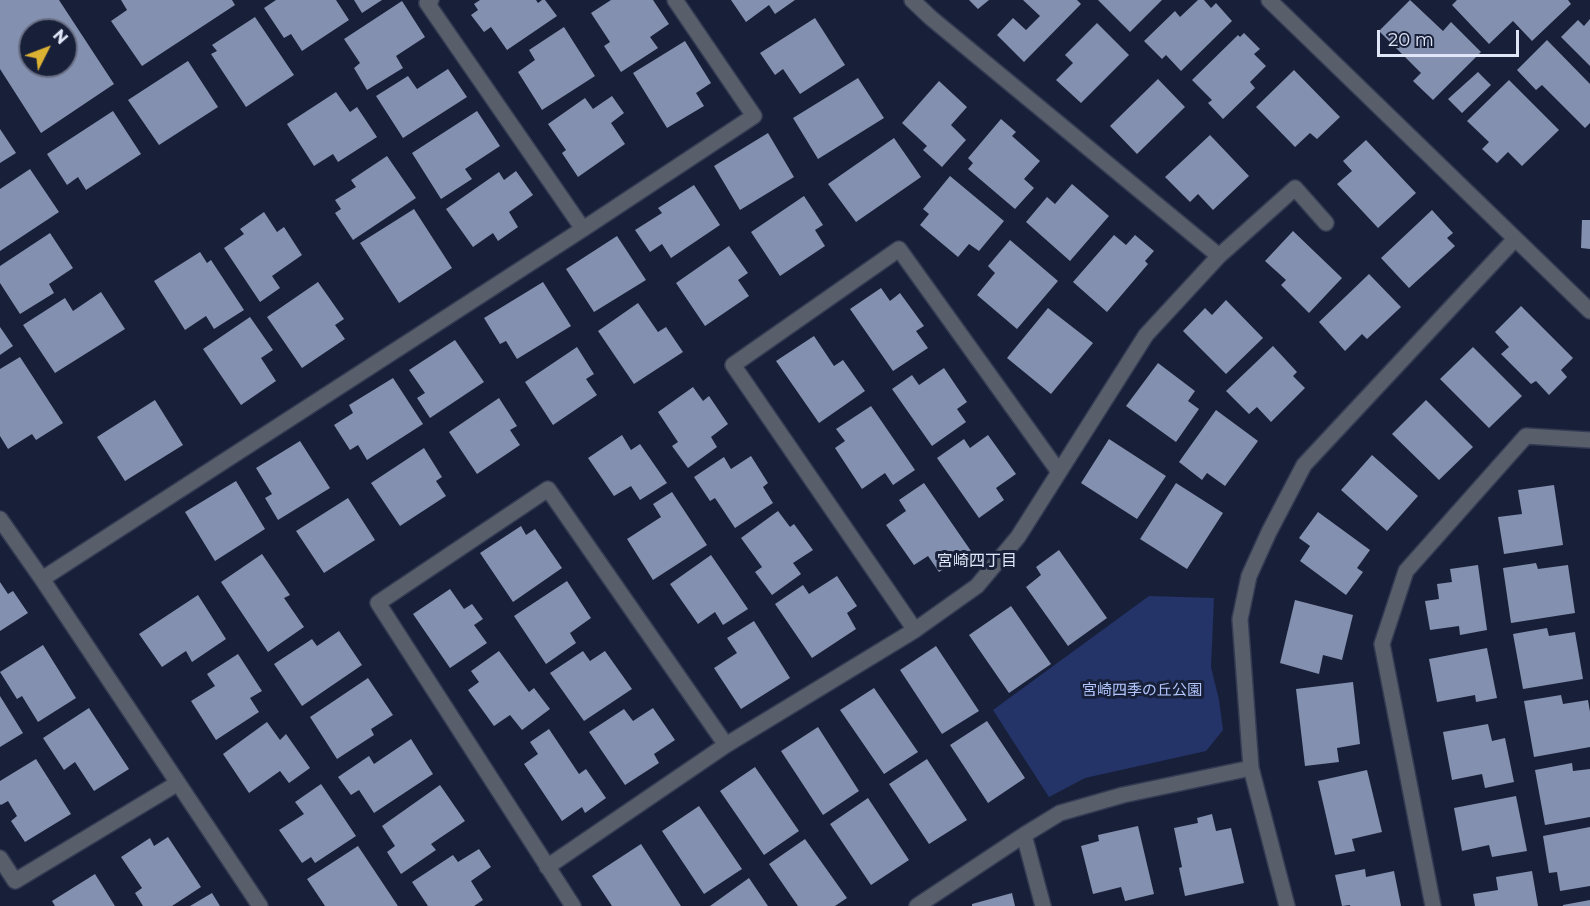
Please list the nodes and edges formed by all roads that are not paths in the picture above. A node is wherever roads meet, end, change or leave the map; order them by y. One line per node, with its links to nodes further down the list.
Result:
1 (431, 0): 6 (street)
2 (675, 0): 6 (street)
3 (912, 0): 8 (street)
4 (1269, 0): 7 (street)
5 (1326, 223): 8 (street)
6 (583, 229): 13 (street)
7 (1515, 239): 9 (street); 16 (street)
8 (1219, 256): 11 (street)
9 (1590, 311)
10 (1590, 440): 26 (street)
11 (1059, 471): 14 (street); 14 (street)
12 (0, 519): 13 (street)
13 (42, 579): 17 (street)
14 (915, 630): 15 (street)
15 (726, 745): 20 (street); 20 (street)
16 (1251, 768): 18 (street); 25 (street)
17 (178, 783): 19 (street); 21 (street)
18 (1024, 835): 23 (street); 24 (street)
19 (0, 858)
20 (548, 867): 22 (street)
21 (260, 906)
22 (573, 906)
23 (918, 906)
24 (1043, 906)
25 (1287, 906)
26 (1433, 906)

